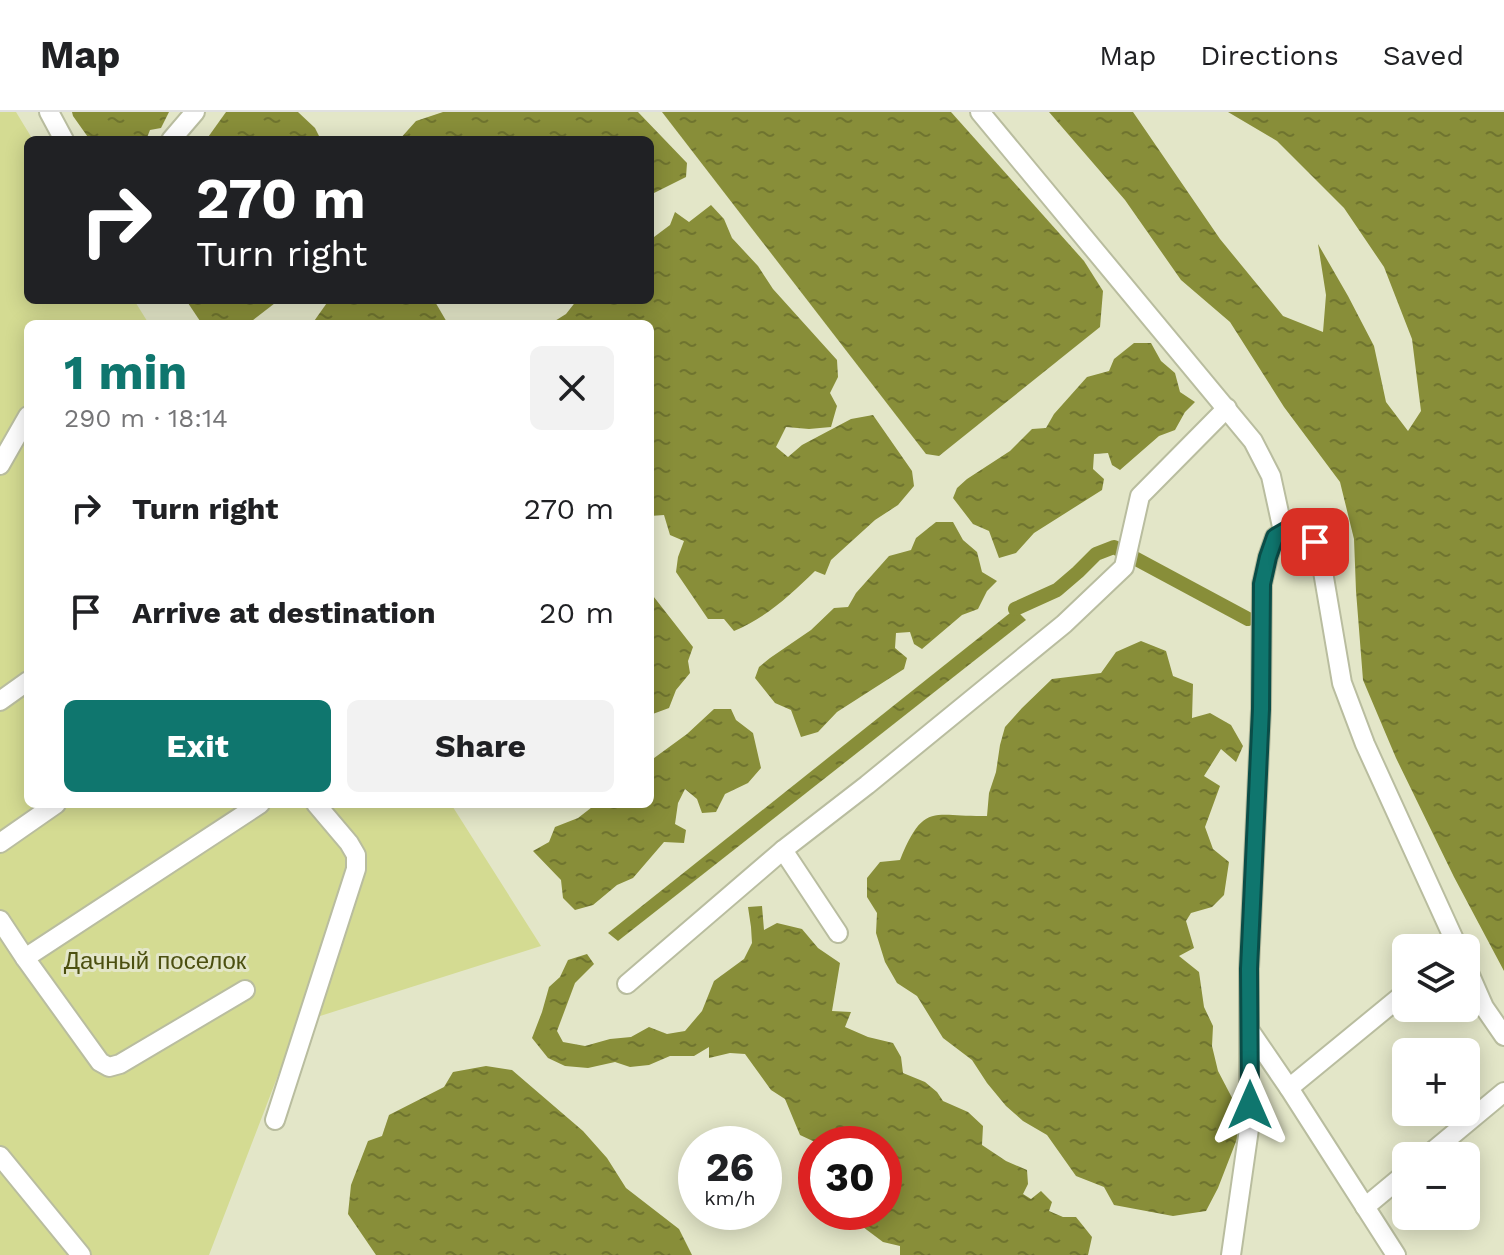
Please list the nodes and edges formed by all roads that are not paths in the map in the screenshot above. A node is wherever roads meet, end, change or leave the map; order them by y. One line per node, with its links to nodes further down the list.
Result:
1 (49, 112): 4 (street)
2 (195, 112): 5 (street)
3 (980, 112): 6 (street)
4 (62, 136)
5 (174, 136)
6 (1227, 408): 9 (street); 16 (street)
7 (24, 423): 8 (street)
8 (0, 465)
9 (1283, 531): 19 (street); 25 (street)
10 (24, 684): 11 (street)
11 (0, 701)
12 (50, 808): 15 (street)
13 (254, 808): 20 (street)
14 (319, 808): 29 (street)
15 (0, 843)
16 (783, 850): 18 (street); 21 (street)
17 (0, 920): 20 (street)
18 (838, 933)
19 (1452, 934)
20 (25, 958): 22 (street)
21 (627, 984)
22 (245, 990)
23 (1480, 998): 26 (street)
24 (1392, 1003): 27 (street)
25 (1250, 1031): 27 (street); 35 (street)
26 (1504, 1036)
27 (1289, 1088): 33 (street)
28 (1504, 1092): 30 (street)
29 (275, 1120)
30 (1444, 1142)
31 (0, 1156): 34 (street)
32 (1392, 1185): 33 (street)
33 (1365, 1207): 36 (street)
34 (81, 1255)
35 (1231, 1255)
36 (1396, 1255)

